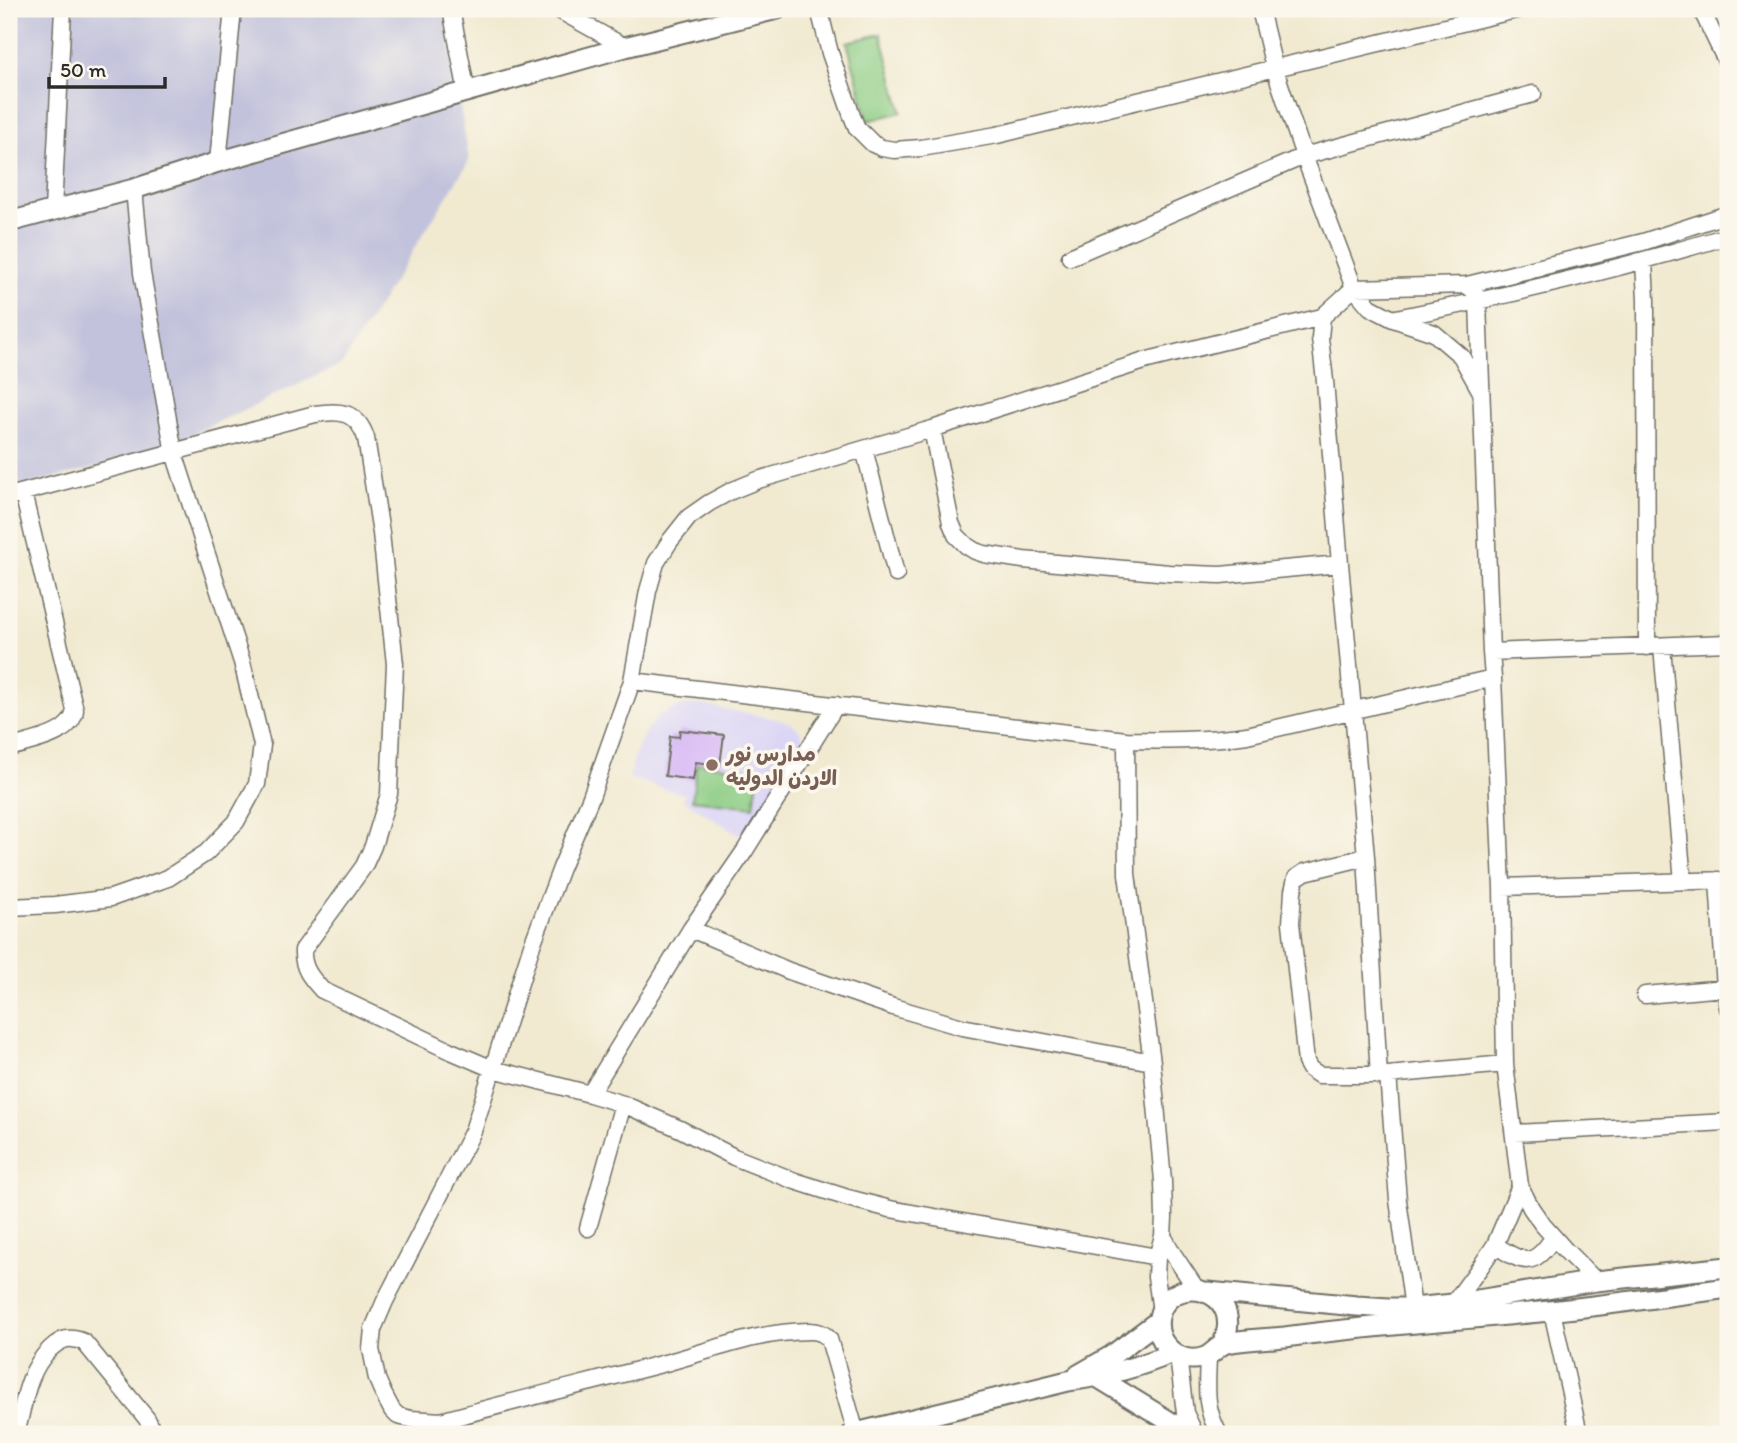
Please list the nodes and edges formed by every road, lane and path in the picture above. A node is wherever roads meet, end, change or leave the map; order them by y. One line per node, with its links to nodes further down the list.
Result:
1 (63, 9): 18 (street)
2 (233, 9): 16 (street)
3 (451, 9): 13 (street)
4 (557, 9): 10 (street)
5 (777, 9): 10 (street)
6 (819, 9): 12 (street)
7 (1260, 9): 12 (street)
8 (1520, 9): 12 (street)
9 (1701, 9): 11 (street)
10 (625, 47): 13 (street)
11 (1728, 65)
12 (1275, 67): 15 (street)
13 (467, 93): 16 (street)
14 (1534, 94): 15 (street)
15 (1304, 156): 22 (street); 25 (street)
16 (218, 162): 17 (street)
17 (134, 189): 18 (street); 32 (street)
18 (53, 210): 20 (street)
19 (1728, 214): 24 (street)
20 (9, 222)
21 (1728, 236): 23 (street)
22 (1070, 257)
23 (1644, 261): 26 (street); 37 (street)
24 (1467, 285): 25 (street); 26 (street)
25 (1354, 288): 27 (street); 28 (street)
26 (1478, 302): 28 (street); 29 (street)
27 (1322, 317): 30 (street); 34 (street)
28 (1393, 319): 29 (street)
29 (1482, 393): 38 (street)
30 (932, 429): 31 (street); 34 (street)
31 (864, 449): 35 (street); 40 (street)
32 (174, 453): 33 (street); 49 (street); 56 (street)
33 (16, 495): 44 (street)
34 (1340, 564): 42 (street)
35 (896, 574)
36 (1728, 643): 37 (street)
37 (1655, 647): 38 (street); 47 (street)
38 (1490, 652): 39 (street)
39 (1493, 678): 42 (street); 48 (street)
40 (632, 681): 41 (street); 56 (street)
41 (836, 705): 43 (street); 50 (street)
42 (1353, 710): 43 (street); 45 (street)
43 (1126, 740): 54 (street)
44 (9, 748)
45 (1366, 857): 57 (street); 57 (street)
46 (1723, 880): 47 (street); 51 (street)
47 (1683, 881): 48 (street)
48 (1502, 887): 55 (street)
49 (9, 907)
50 (691, 929): 54 (street); 58 (street)
51 (1725, 988): 52 (street); 53 (street)
52 (1645, 995)
53 (1728, 1008)
54 (1152, 1062): 64 (street)
55 (1505, 1064): 57 (street); 61 (street)
56 (493, 1069): 58 (street); 83 (street)
57 (1384, 1076): 73 (street)
58 (590, 1094): 59 (street)
59 (623, 1104): 63 (street); 67 (street)
60 (1728, 1122): 61 (street)
61 (1514, 1133): 62 (street)
62 (1520, 1186): 65 (street); 66 (street)
63 (588, 1228)
64 (1163, 1236): 67 (street); 71 (street)
65 (1553, 1238): 66 (street); 69 (street)
66 (1495, 1245): 72 (street)
67 (1157, 1258): 75 (street)
68 (1728, 1267): 69 (street)
69 (1596, 1281): 72 (street)
70 (1728, 1288): 74 (street)
71 (1201, 1291): 73 (street); 75 (street); 76 (street)
72 (1453, 1304): 73 (street)
73 (1413, 1308)
74 (1552, 1311): 76 (street); 86 (street)
75 (1159, 1316): 77 (street); 80 (street)
76 (1223, 1343): 78 (street)
77 (1175, 1355): 78 (street); 79 (street); 84 (street)
78 (1208, 1357): 85 (street)
79 (1097, 1377): 80 (street); 84 (street)
80 (1068, 1381): 83 (street)
81 (16, 1434): 82 (street)
82 (154, 1434)
83 (854, 1434)
84 (1193, 1434)
85 (1219, 1434)
86 (1579, 1434)

